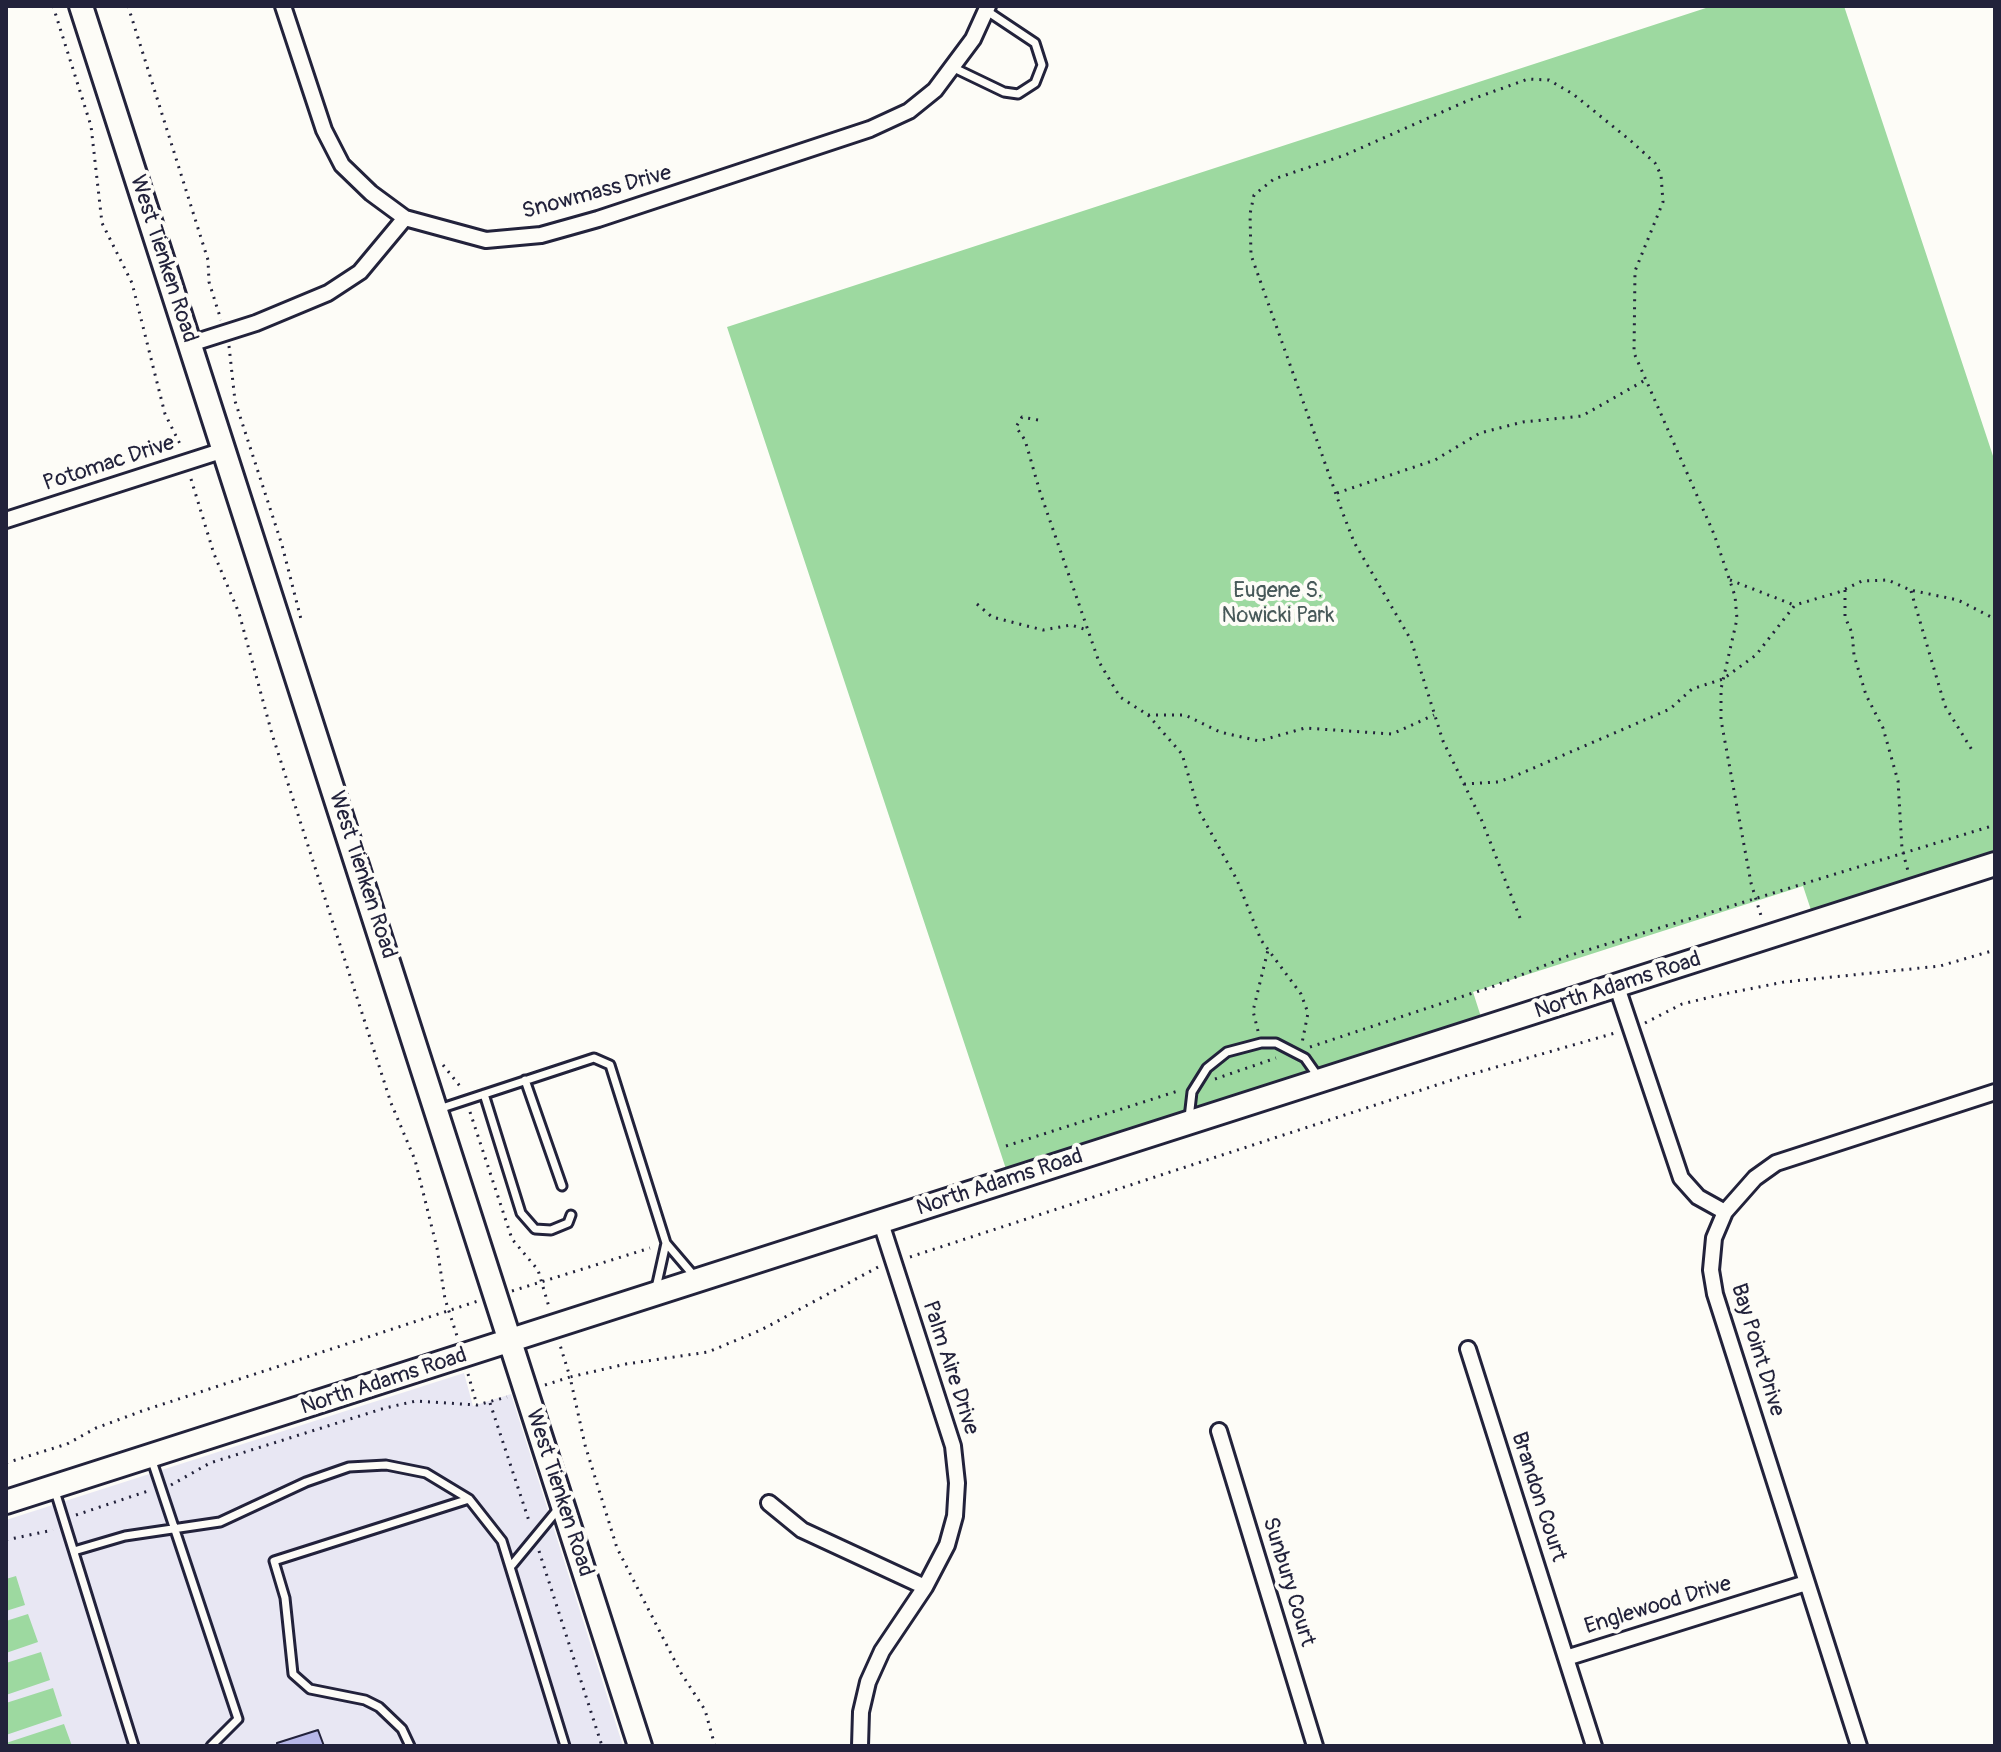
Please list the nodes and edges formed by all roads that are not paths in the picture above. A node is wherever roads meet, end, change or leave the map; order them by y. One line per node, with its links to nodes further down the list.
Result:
1 (81, 6): 6 (street, West Tienken Road)
2 (283, 6): 5 (street, Snowmass Drive)
3 (987, 9): 4 (street, Snowmass Drive); 4 (lane)
4 (952, 67): 5 (street, Snowmass Drive)
5 (405, 218): 6 (street)
6 (190, 344): 7 (street, West Tienken Road)
7 (224, 450): 8 (street, Potomac Drive); 15 (street, West Tienken Road)
8 (6, 520)
9 (1995, 864): 10 (street, North Adams Road)
10 (1617, 987): 12 (street, North Adams Road); 18 (street)
11 (525, 1080): 14 (lane); 17 (lane); 21 (lane)
12 (1321, 1080): 16 (street, North Adams Road); 16 (lane)
13 (1995, 1092): 18 (street)
14 (484, 1094): 15 (lane); 19 (lane)
15 (437, 1109): 24 (street, West Tienken Road)
16 (1188, 1123): 20 (street, North Adams Road)
17 (562, 1186)
18 (1725, 1212): 36 (street, Bay Point Drive)
19 (571, 1215)
20 (881, 1223): 22 (street, North Adams Road); 37 (street, Palm Aire Drive)
21 (666, 1243): 22 (lane); 23 (lane)
22 (699, 1280): 23 (street, North Adams Road)
23 (655, 1294): 24 (street, North Adams Road)
24 (511, 1342): 27 (street, North Adams Road); 31 (street, West Tienken Road)
25 (1468, 1349): 38 (street, Brandon Court)
26 (1219, 1431): 45 (street, Sunbury Court)
27 (151, 1457): 28 (street, North Adams Road); 33 (lane)
28 (54, 1487): 30 (street, North Adams Road); 34 (lane)
29 (469, 1499): 33 (lane); 35 (lane); 41 (lane)
30 (6, 1502)
31 (563, 1503): 35 (lane); 43 (street, West Tienken Road)
32 (769, 1503): 37 (street)
33 (175, 1527): 34 (lane); 40 (lane)
34 (74, 1551): 39 (lane)
35 (512, 1565): 42 (lane)
36 (1806, 1583): 38 (street, Englewood Drive); 47 (street, Bay Point Drive)
37 (925, 1587): 44 (street, Palm Aire Drive)
38 (1566, 1658): 46 (street, Englewood Drive)
39 (134, 1746)
40 (211, 1746)
41 (410, 1746)
42 (565, 1746)
43 (640, 1746)
44 (860, 1746)
45 (1315, 1746)
46 (1594, 1746)
47 (1859, 1746)

